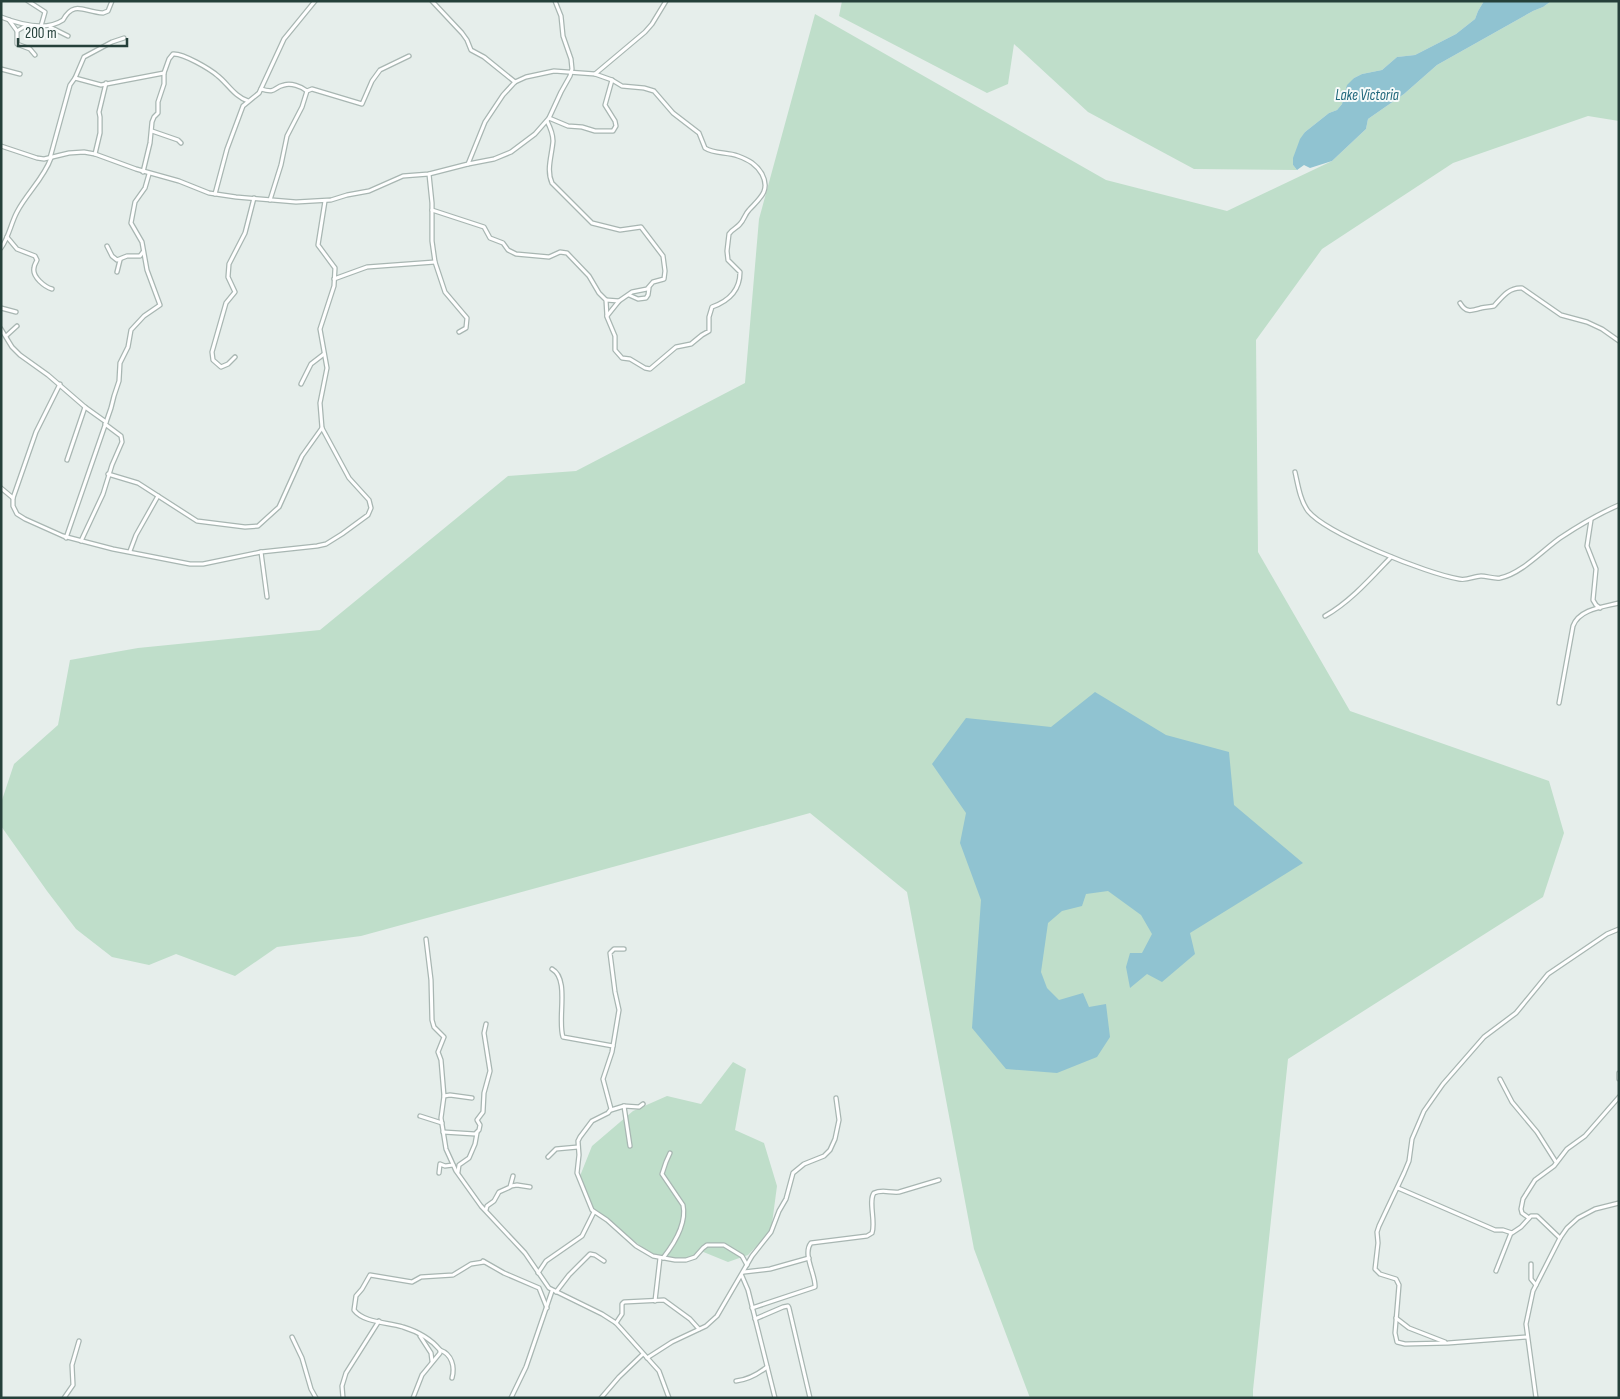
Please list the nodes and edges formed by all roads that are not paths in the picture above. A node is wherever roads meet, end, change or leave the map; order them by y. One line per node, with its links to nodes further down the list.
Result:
1 (28, 1): 10 (street)
2 (112, 1): 11 (street)
3 (315, 1): 28 (street)
4 (432, 1): 26 (street)
5 (555, 1): 18 (street)
6 (666, 1): 21 (street)
7 (1, 17): 8 (street)
8 (9, 20): 9 (street); 12 (street)
9 (27, 25): 10 (street); 12 (street)
10 (41, 26): 11 (street)
11 (47, 26): 13 (street)
12 (17, 31): 15 (street)
13 (68, 36)
14 (124, 38): 23 (street)
15 (35, 55)
16 (409, 56): 29 (street)
17 (1, 69): 20 (street)
18 (572, 72): 21 (street); 26 (street); 33 (street)
19 (164, 73): 22 (street); 24 (street); 30 (street)
20 (20, 74)
21 (595, 74): 25 (street)
22 (157, 75): 24 (street); 27 (street)
23 (75, 78): 27 (street); 38 (street)
24 (164, 78): 34 (street)
25 (612, 80): 33 (street); 64 (street)
26 (514, 82): 39 (street)
27 (106, 83): 37 (street)
28 (261, 89): 29 (street); 31 (street)
29 (307, 91): 45 (street)
30 (242, 99): 31 (street); 32 (street)
31 (248, 101): 32 (street)
32 (243, 106): 43 (street)
33 (548, 119): 39 (street); 56 (street)
34 (152, 131): 35 (street); 40 (street)
35 (180, 143)
36 (1, 146): 38 (street)
37 (94, 154): 38 (street); 40 (street)
38 (50, 158): 48 (street)
39 (468, 164): 42 (street)
40 (143, 172): 41 (street)
41 (150, 173): 43 (street); 51 (street)
42 (429, 174): 46 (street); 47 (street)
43 (216, 194): 44 (street)
44 (254, 198): 45 (street); 71 (street)
45 (270, 200): 46 (street)
46 (325, 201): 55 (street)
47 (432, 210): 53 (street); 59 (street)
48 (8, 237): 50 (street); 57 (street)
49 (107, 246): 52 (street)
50 (1, 248)
51 (143, 252): 52 (street); 75 (street)
52 (120, 260): 54 (street)
53 (435, 262): 55 (street); 67 (street)
54 (116, 272)
55 (334, 279): 70 (street)
56 (649, 288): 58 (street); 58 (street)
57 (52, 289)
58 (629, 295): 60 (street)
59 (606, 300): 60 (street); 64 (street)
60 (619, 301): 64 (street)
61 (1460, 303): 69 (street)
62 (1, 308): 63 (street)
63 (16, 312)
64 (607, 317)
65 (17, 326): 68 (street)
66 (1, 328): 68 (street)
67 (459, 332)
68 (6, 336): 72 (street)
69 (1619, 341)
70 (324, 354): 73 (street); 76 (street)
71 (235, 357)
72 (60, 384): 74 (street); 82 (street)
73 (301, 384)
74 (85, 407): 75 (street); 77 (street)
75 (106, 423): 79 (street); 85 (street)
76 (322, 428): 81 (street); 88 (street)
77 (67, 460)
78 (1295, 472): 89 (street)
79 (108, 474): 81 (street); 86 (street)
80 (1, 488): 82 (street)
81 (158, 496): 87 (street)
82 (13, 498): 85 (street)
83 (1619, 505): 84 (street)
84 (1591, 519): 89 (street); 92 (street)
85 (66, 538): 86 (street)
86 (81, 541): 87 (street)
87 (130, 552): 88 (street)
88 (261, 552): 90 (street)
89 (1391, 557): 93 (street)
90 (267, 597)
91 (1619, 603): 92 (street)
92 (1601, 608): 94 (street)
93 (1325, 616)
94 (1559, 703)
95 (1619, 929): 127 (street)
96 (426, 939): 104 (street)
97 (624, 949): 100 (street)
98 (552, 969): 100 (street)
99 (486, 1024): 114 (street)
100 (613, 1046): 110 (street)
101 (1619, 1073): 103 (street)
102 (1500, 1079): 119 (street)
103 (1619, 1079)
104 (444, 1096): 106 (street); 112 (street)
105 (1619, 1097): 119 (street)
106 (472, 1098)
107 (836, 1098): 138 (street)
108 (643, 1104): 109 (street)
109 (624, 1106): 110 (street); 115 (street)
110 (610, 1110): 116 (street)
111 (420, 1116): 112 (street)
112 (442, 1123): 113 (street)
113 (443, 1132): 114 (street); 120 (street)
114 (477, 1133): 122 (street)
115 (630, 1146)
116 (578, 1148): 118 (street); 130 (street)
117 (670, 1153): 134 (street)
118 (548, 1157)
119 (1556, 1163): 131 (street)
120 (453, 1166): 121 (street); 122 (street)
121 (439, 1173)
122 (459, 1175): 129 (street)
123 (513, 1176): 125 (street)
124 (939, 1180): 135 (street)
125 (510, 1187): 126 (street); 129 (street)
126 (530, 1187)
127 (1398, 1188): 132 (street); 149 (street)
128 (1619, 1205): 133 (street)
129 (486, 1210): 140 (street)
130 (594, 1212): 134 (street); 140 (street)
131 (1529, 1218): 132 (street); 133 (street)
132 (1511, 1233): 139 (street)
133 (1560, 1238): 143 (street)
134 (661, 1258): 138 (street); 146 (street)
135 (809, 1258): 141 (street); 148 (street)
136 (604, 1261): 145 (street)
137 (1531, 1264): 143 (street)
138 (747, 1265): 141 (street)
139 (1496, 1272)
140 (538, 1273): 142 (street)
141 (742, 1274): 148 (street); 153 (street)
142 (543, 1281): 144 (street); 145 (street)
143 (1536, 1285): 155 (street)
144 (539, 1288): 147 (street); 151 (street)
145 (554, 1291): 147 (street); 152 (street)
146 (655, 1301): 152 (street); 153 (street)
147 (547, 1308): 170 (street)
148 (752, 1308): 150 (street)
149 (1396, 1318): 158 (street); 158 (street)
150 (754, 1319): 163 (street); 174 (street)
151 (379, 1321): 154 (street); 168 (street)
152 (616, 1323): 160 (street)
153 (699, 1329): 161 (street)
154 (420, 1334): 159 (street); 162 (street)
155 (1527, 1337): 158 (street); 175 (street)
156 (292, 1338): 167 (street)
157 (79, 1341): 166 (street)
158 (1448, 1343)
159 (440, 1350): 162 (street); 164 (street)
160 (643, 1354): 161 (street); 171 (street)
161 (646, 1358): 172 (street)
162 (432, 1362): 169 (street)
163 (767, 1367): 165 (street); 173 (street)
164 (452, 1378)
165 (736, 1381)
166 (64, 1398)
167 (316, 1398)
168 (343, 1398)
169 (413, 1398)
170 (511, 1398)
171 (601, 1398)
172 (669, 1398)
173 (775, 1398)
174 (810, 1398)
175 (1536, 1398)

